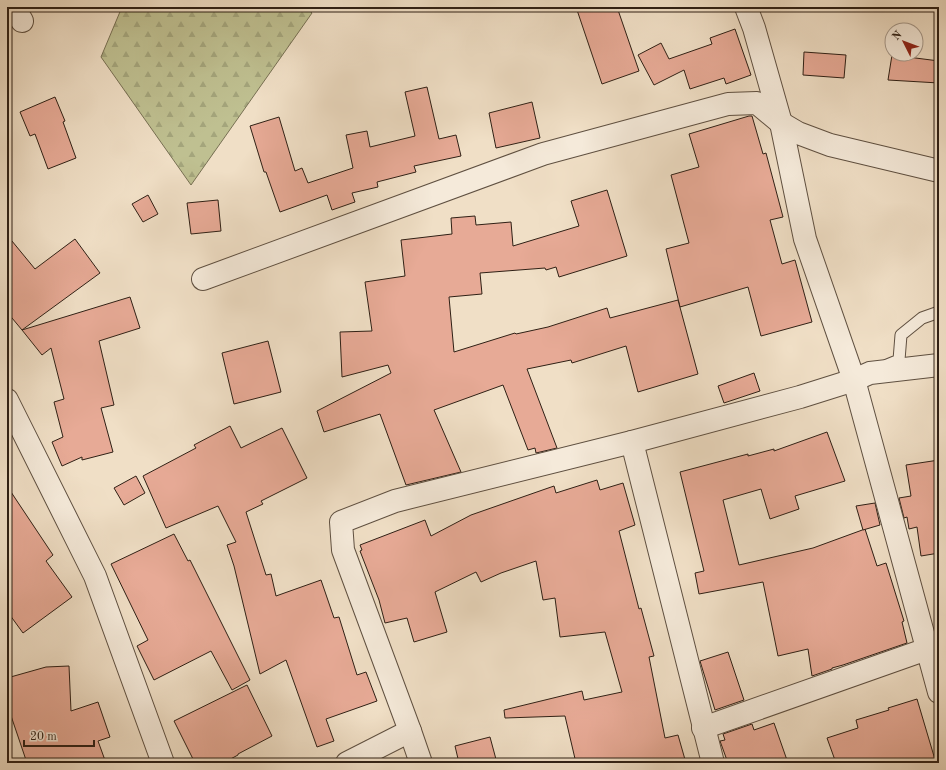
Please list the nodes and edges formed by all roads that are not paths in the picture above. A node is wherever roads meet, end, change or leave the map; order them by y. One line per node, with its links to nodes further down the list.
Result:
1 (746, 7): 2 (street)
2 (781, 123): 3 (street); 4 (street); 7 (street)
3 (939, 171)
4 (203, 279)
5 (939, 312): 7 (lane)
6 (939, 365): 7 (street)
7 (862, 377): 9 (street); 10 (street)
8 (7, 400): 14 (street)
9 (632, 442): 12 (street); 13 (street)
10 (928, 649): 11 (street); 12 (street)
11 (939, 692)
12 (703, 728): 17 (street)
13 (410, 730): 15 (street); 16 (street)
14 (163, 763)
15 (347, 763)
16 (421, 763)
17 (713, 763)

